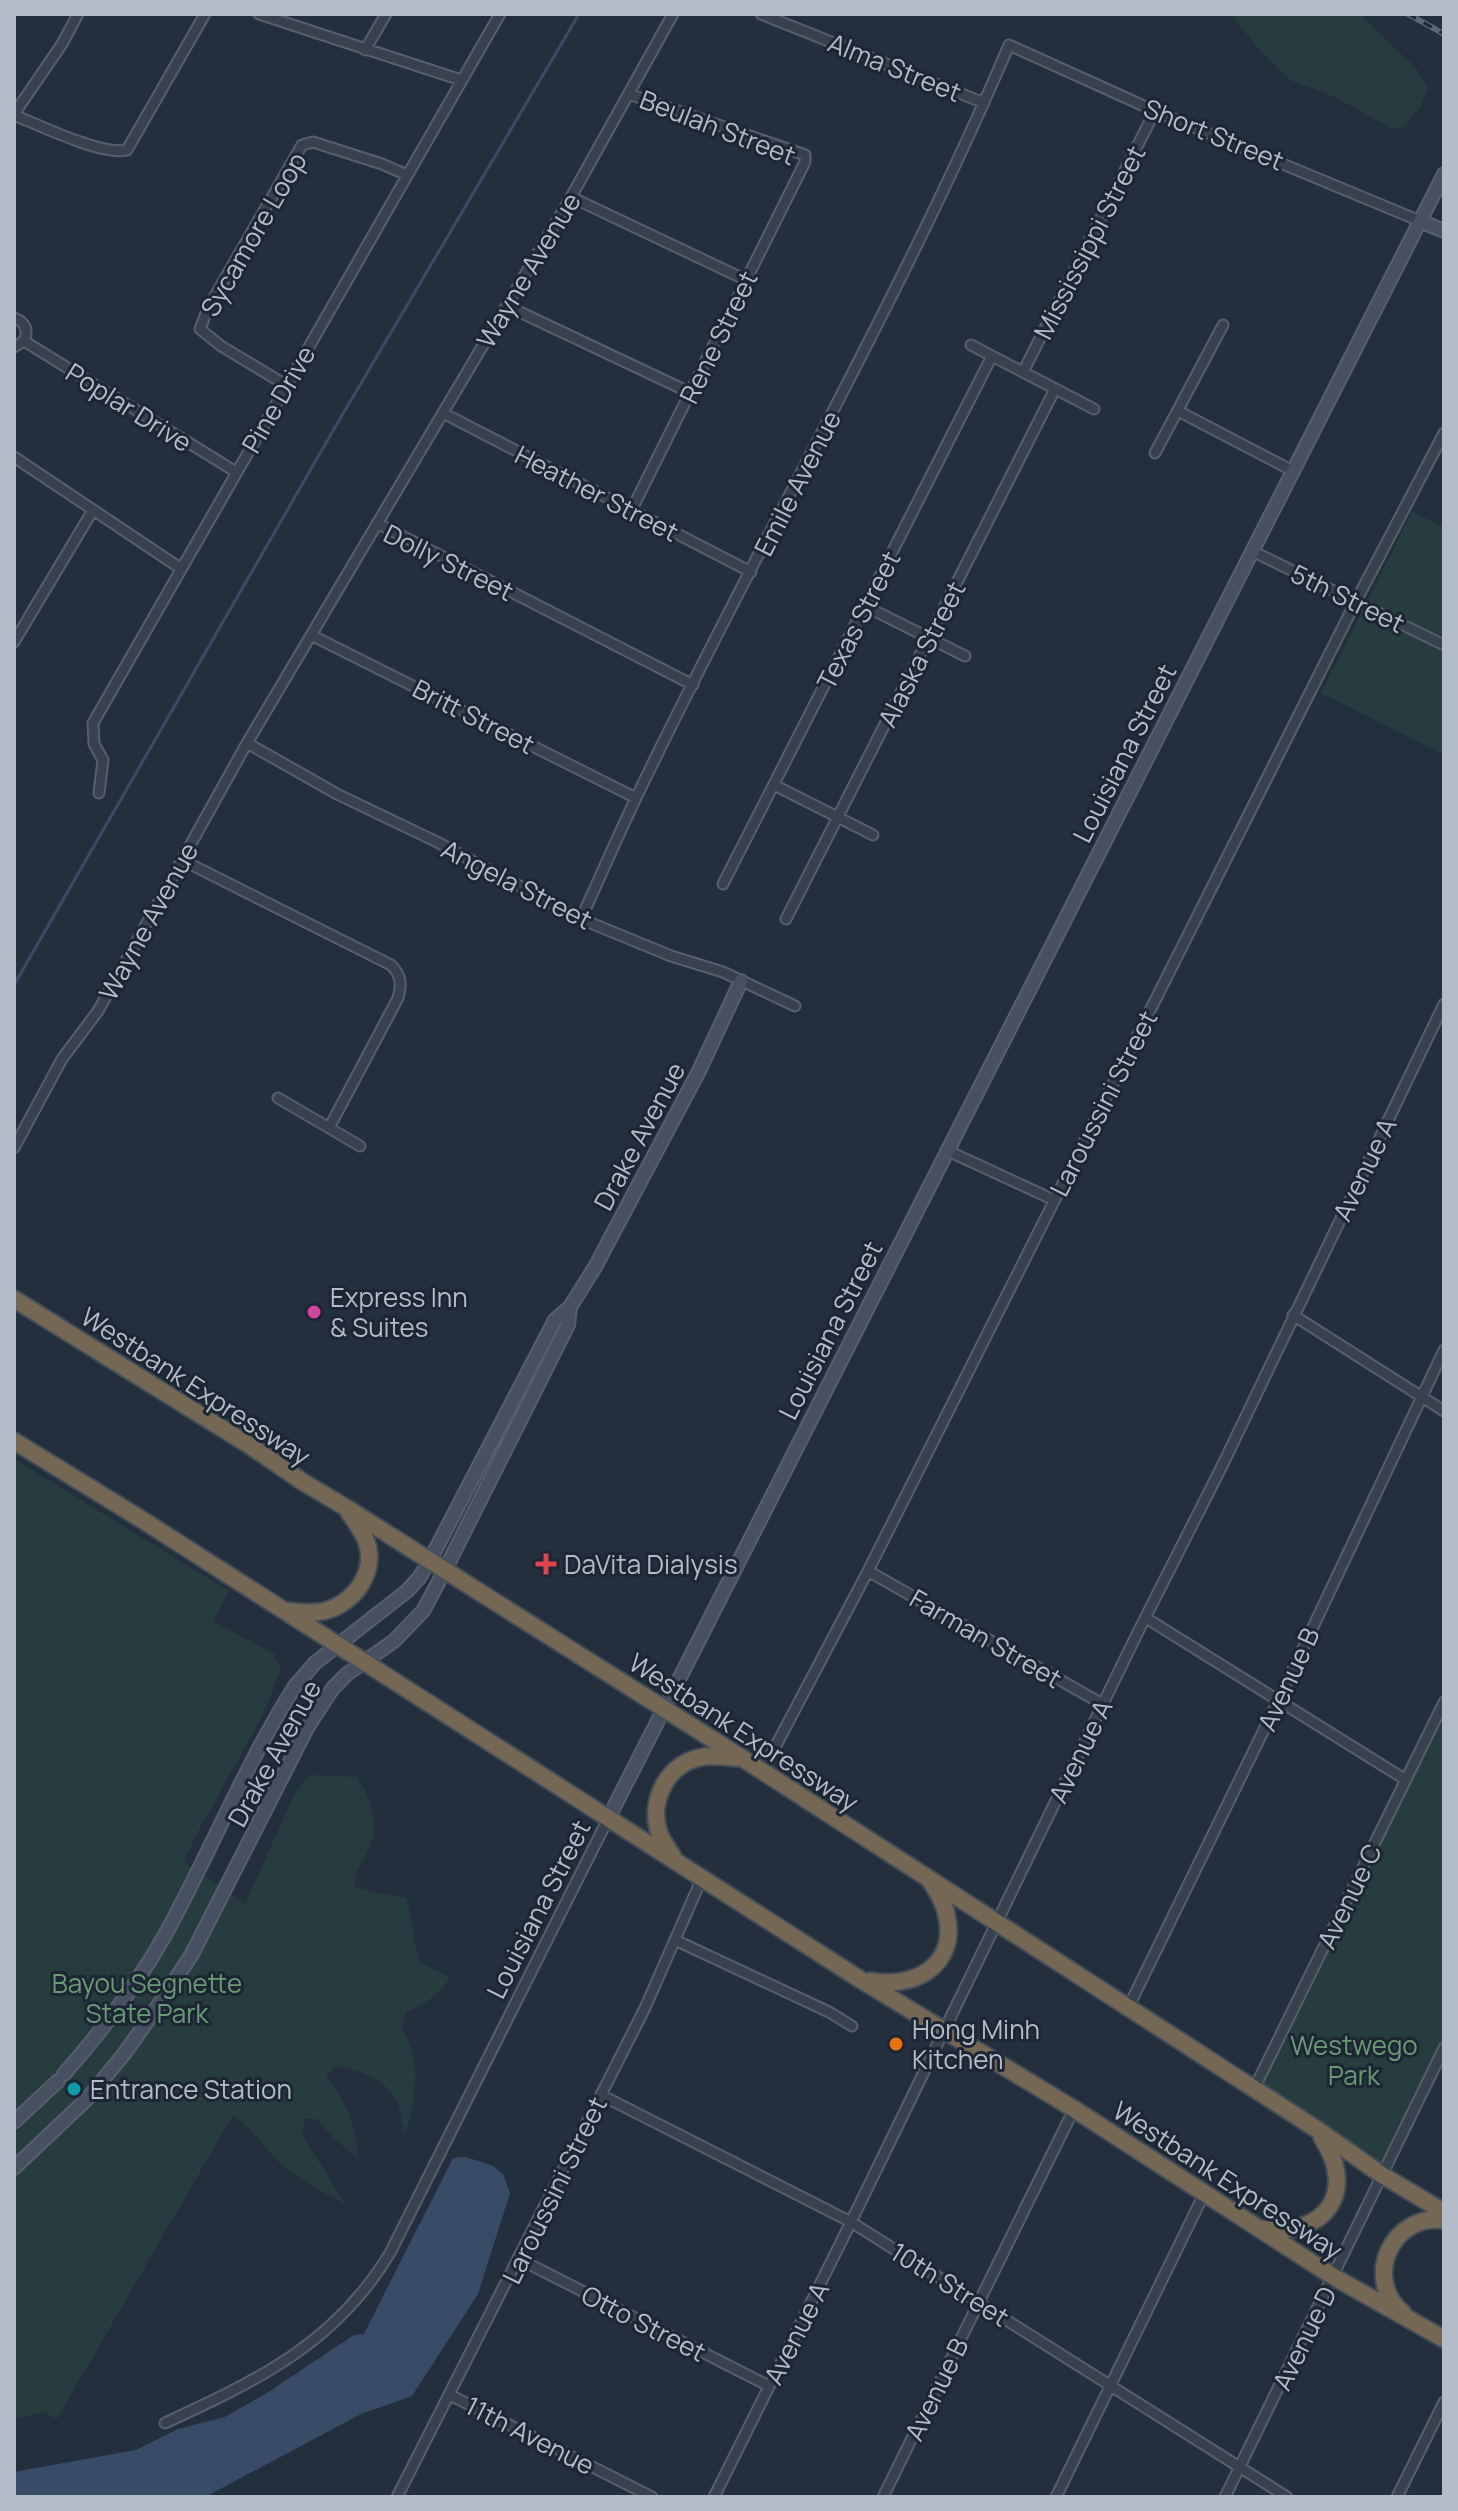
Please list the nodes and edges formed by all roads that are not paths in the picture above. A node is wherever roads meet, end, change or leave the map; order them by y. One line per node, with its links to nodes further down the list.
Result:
1 (78, 14): 14 (street)
2 (205, 14): 14 (street)
3 (386, 14): 9 (street)
4 (500, 14): 10 (street, Pine Drive)
5 (673, 14): 11 (street, Wayne Avenue)
6 (761, 14): 12 (street, Alma Street)
7 (266, 15): 9 (street)
8 (1009, 45): 12 (street, Emile Avenue); 13 (street, Short Street)
9 (365, 50): 10 (street)
10 (461, 80): 17 (street, Pine Drive)
11 (629, 94): 15 (street, Beulah Street); 18 (street, Wayne Avenue)
12 (984, 103): 46 (street, Emile Avenue)
13 (1155, 111): 19 (street, Short Street); 29 (street, Mississippi Street)
14 (14, 114)
15 (805, 162): 21 (street, Rene Street)
16 (1444, 174): 19 (street, Louisiana Street)
17 (407, 175): 30 (street, Pine Drive); 30 (street, Sycamore Loop)
18 (571, 197): 21 (street); 22 (street, Wayne Avenue)
19 (1420, 221): 20 (street); 39 (street, Louisiana Street)
20 (1444, 231)
21 (746, 280): 32 (street, Rene Street)
22 (507, 306): 32 (street); 35 (street, Wayne Avenue)
23 (14, 318): 25 (street)
24 (1223, 325): 34 (street)
25 (24, 341): 27 (street); 40 (street, Poplar Drive)
26 (971, 345): 28 (street)
27 (14, 347)
28 (992, 356): 29 (street); 48 (street, Texas Street)
29 (1023, 372): 31 (street)
30 (286, 385): 40 (street, Pine Drive)
31 (1055, 389): 33 (street); 50 (street, Alaska Street)
32 (691, 393): 42 (street, Rene Street)
33 (1094, 409)
34 (1178, 411): 37 (street); 39 (street)
35 (443, 413): 42 (street, Heather Street); 43 (street, Wayne Avenue)
36 (1444, 433): 47 (street, Laroussini Street)
37 (1155, 453)
38 (14, 457): 41 (street)
39 (1293, 471): 44 (street, Louisiana Street)
40 (236, 472): 45 (street, Pine Drive)
41 (93, 510): 45 (street); 51 (street)
42 (631, 511): 46 (street, Heather Street)
43 (377, 523): 49 (street, Dolly Street); 54 (street, Dolly Street)
44 (1252, 551): 47 (street, 5th Street); 73 (street, Louisiana Street)
45 (180, 568): 58 (street, Pine Drive)
46 (751, 572): 54 (street, Emile Avenue)
47 (1355, 603): 52 (street, 5th Street); 74 (street, Laroussini Street)
48 (865, 606): 50 (street); 57 (street, Texas Street)
49 (311, 635): 55 (street, Dolly Street); 59 (street, Britt Street)
50 (929, 638): 53 (street); 60 (street, Alaska Street)
51 (14, 642)
52 (1444, 645)
53 (965, 656)
54 (693, 685): 59 (street, Emile Avenue)
55 (278, 691): 56 (street, Wayne Avenue)
56 (247, 743): 62 (street, Wayne Avenue); 64 (street, Angela Street)
57 (774, 785): 60 (street); 63 (street, Texas Street)
58 (99, 793)
59 (636, 798): 64 (street, Emile Avenue)
60 (838, 817): 61 (street); 65 (street, Alaska Street)
61 (873, 835)
62 (182, 860): 70 (street); 72 (street, Wayne Avenue)
63 (723, 884)
64 (581, 919): 66 (street, Angela Street)
65 (786, 919)
66 (741, 981): 67 (street, Angela Street); 76 (street, Drake Avenue)
67 (795, 1006)
68 (1442, 1011): 77 (street, Avenue A)
69 (278, 1098): 70 (street)
70 (329, 1128): 71 (street)
71 (360, 1146)
72 (14, 1148)
73 (946, 1150): 74 (street); 93 (street, Louisiana Street)
74 (1054, 1200): 85 (street, Laroussini Street)
75 (14, 1299): 82 (highway, Westbank Expressway)
76 (570, 1307): 83 (street, Drake Avenue); 84 (street, Drake Avenue)
77 (1293, 1315): 79 (street); 87 (street, Avenue A)
78 (1444, 1350): 79 (street, Avenue B)
79 (1421, 1397): 80 (street); 90 (street, Avenue B)
80 (1444, 1411)
81 (14, 1441): 86 (highway, Westbank Expressway)
82 (345, 1507): 83 (highway, Westbank Expressway); 86 (highway)
83 (430, 1560): 84 (highway, Westbank Expressway); 88 (street, Drake Avenue)
84 (445, 1570): 89 (street, Drake Avenue); 93 (highway, Westbank Expressway)
85 (868, 1571): 92 (street, Farman Street); 95 (street, Laroussini Street)
86 (281, 1610): 88 (highway, Westbank Expressway)
87 (1146, 1618): 90 (street); 92 (street, Avenue A)
88 (337, 1645): 89 (highway, Westbank Expressway); 111 (street, Drake Avenue)
89 (363, 1662): 97 (highway, Westbank Expressway); 113 (street, Drake Avenue)
90 (1278, 1701): 96 (street); 104 (street, Avenue B)
91 (1444, 1702): 96 (street, Avenue C)
92 (1104, 1705): 101 (street, Avenue A)
93 (663, 1708): 94 (highway, Westbank Expressway); 97 (street, Louisiana Street)
94 (742, 1758): 95 (highway, Westbank Expressway); 98 (highway)
95 (762, 1772): 100 (highway, Westbank Expressway)
96 (1406, 1780): 108 (street, Avenue C)
97 (608, 1819): 98 (highway, Westbank Expressway); 129 (street, Louisiana Street)
98 (676, 1862): 99 (highway, Westbank Expressway)
99 (702, 1878): 102 (street, Laroussini Street); 103 (highway, Westbank Expressway)
100 (930, 1880): 101 (highway, Westbank Expressway); 103 (highway)
101 (996, 1922): 104 (highway, Westbank Expressway); 106 (street, Avenue A)
102 (675, 1940): 105 (street); 109 (street, Laroussini Street)
103 (861, 1980): 106 (highway, Westbank Expressway)
104 (1128, 2008): 108 (highway, Westbank Expressway)
105 (852, 2026)
106 (943, 2030): 110 (highway, Westbank Expressway); 118 (street, Avenue A)
107 (1444, 2048): 114 (street, Avenue D)
108 (1254, 2089): 112 (highway, Westbank Expressway)
109 (601, 2095): 118 (street, 10th Street); 120 (street, Laroussini Street)
110 (1074, 2109): 115 (highway, Westbank Expressway); 122 (street, Avenue B)
111 (14, 2122)
112 (1318, 2130): 114 (highway, Westbank Expressway); 119 (highway)
113 (14, 2168)
114 (1382, 2175): 116 (highway, Westbank Expressway); 121 (street, Avenue D)
115 (1204, 2194): 119 (highway, Westbank Expressway); 125 (street)
116 (1444, 2212)
117 (1444, 2220): 123 (highway)
118 (851, 2222): 122 (street, 10th Street); 126 (street, Avenue A)
119 (1257, 2228): 121 (highway, Westbank Expressway)
120 (519, 2259): 126 (street, Otto Street); 127 (street, Laroussini Street)
121 (1334, 2277): 123 (highway, Westbank Expressway); 130 (street, Avenue D)
122 (979, 2302): 125 (street, 10th Street); 134 (street, Avenue B)
123 (1422, 2328): 124 (highway, Westbank Expressway)
124 (1444, 2339)
125 (1110, 2384): 130 (street, 10th Street); 135 (street)
126 (769, 2386): 133 (street, Avenue A)
127 (450, 2395): 131 (street, Laroussini Street); 132 (street, 11th Avenue)
128 (1444, 2402): 138 (street)
129 (165, 2423)
130 (1240, 2466): 136 (street, Avenue D); 137 (street, 10th Street)
131 (397, 2497)
132 (652, 2497)
133 (714, 2497)
134 (883, 2497)
135 (1056, 2497)
136 (1225, 2497)
137 (1287, 2497)
138 (1397, 2497)

